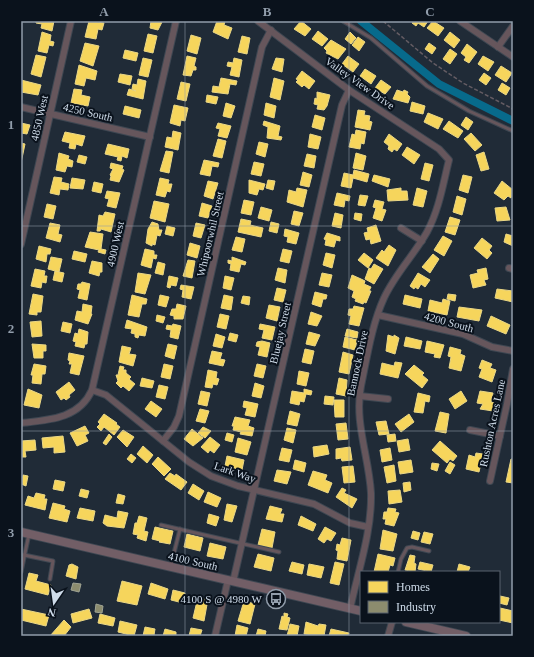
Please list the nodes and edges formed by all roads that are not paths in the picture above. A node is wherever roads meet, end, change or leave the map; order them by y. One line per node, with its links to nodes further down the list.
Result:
1 (71, 21): 12 (street, 4850 West)
2 (176, 21): 14 (street, 4900 West)
3 (258, 21): 7 (street, Valley View Drive)
4 (343, 21): 13 (lane)
5 (460, 21): 8 (street)
6 (513, 26): 8 (street)
7 (271, 30): 10 (street, Valley View Drive); 28 (street, Whipoorwhil Street)
8 (498, 47): 9 (street)
9 (513, 57)
10 (349, 90): 15 (street, Valley View Drive); 30 (street, Bluejay Street)
11 (21, 107): 12 (street, 4250 South)
12 (50, 114): 14 (street, 4250 South); 18 (street, 4850 West)
13 (513, 131)
14 (150, 137): 22 (street, 4900 West)
15 (449, 160): 17 (street, Bannock Drive)
16 (402, 228): 17 (street)
17 (422, 241): 19 (street, Bannock Drive)
18 (21, 244)
19 (378, 315): 20 (street, 4200 South); 23 (street, Bannock Drive)
20 (513, 351)
21 (513, 369): 27 (street, Rushton Acres Lane)
22 (92, 390): 25 (street, 4900 West); 28 (street, Lark Way)
23 (360, 396): 24 (street); 32 (street, Bannock Drive)
24 (388, 399)
25 (21, 423)
26 (470, 430): 27 (street)
27 (500, 436): 29 (street, Rushton Acres Lane)
28 (163, 441): 30 (street, Lark Way)
29 (490, 482)
30 (254, 490): 32 (street, Lark Way); 35 (street, Bluejay Street)
31 (161, 525): 33 (lane)
32 (368, 527): 44 (street, Bannock Drive)
33 (180, 529): 35 (lane); 39 (lane)
34 (23, 533): 38 (lane); 39 (main road, 4100 South)
35 (242, 544): 37 (lane); 43 (street, Bluejay Street)
36 (429, 551): 40 (lane)
37 (279, 552)
38 (24, 555): 41 (lane); 42 (lane)
39 (170, 567): 43 (main road, 4100 South)
40 (398, 571)
41 (21, 572)
42 (50, 579)
43 (231, 581): 44 (main road, 4100 South); 49 (street, Bluejay Street)
44 (350, 609): 45 (main road, 4100 South)
45 (360, 612)
46 (392, 623): 50 (street)
47 (410, 623): 48 (main road)
48 (450, 634): 51 (main road)
49 (215, 636)
50 (388, 636)
51 (466, 636)

